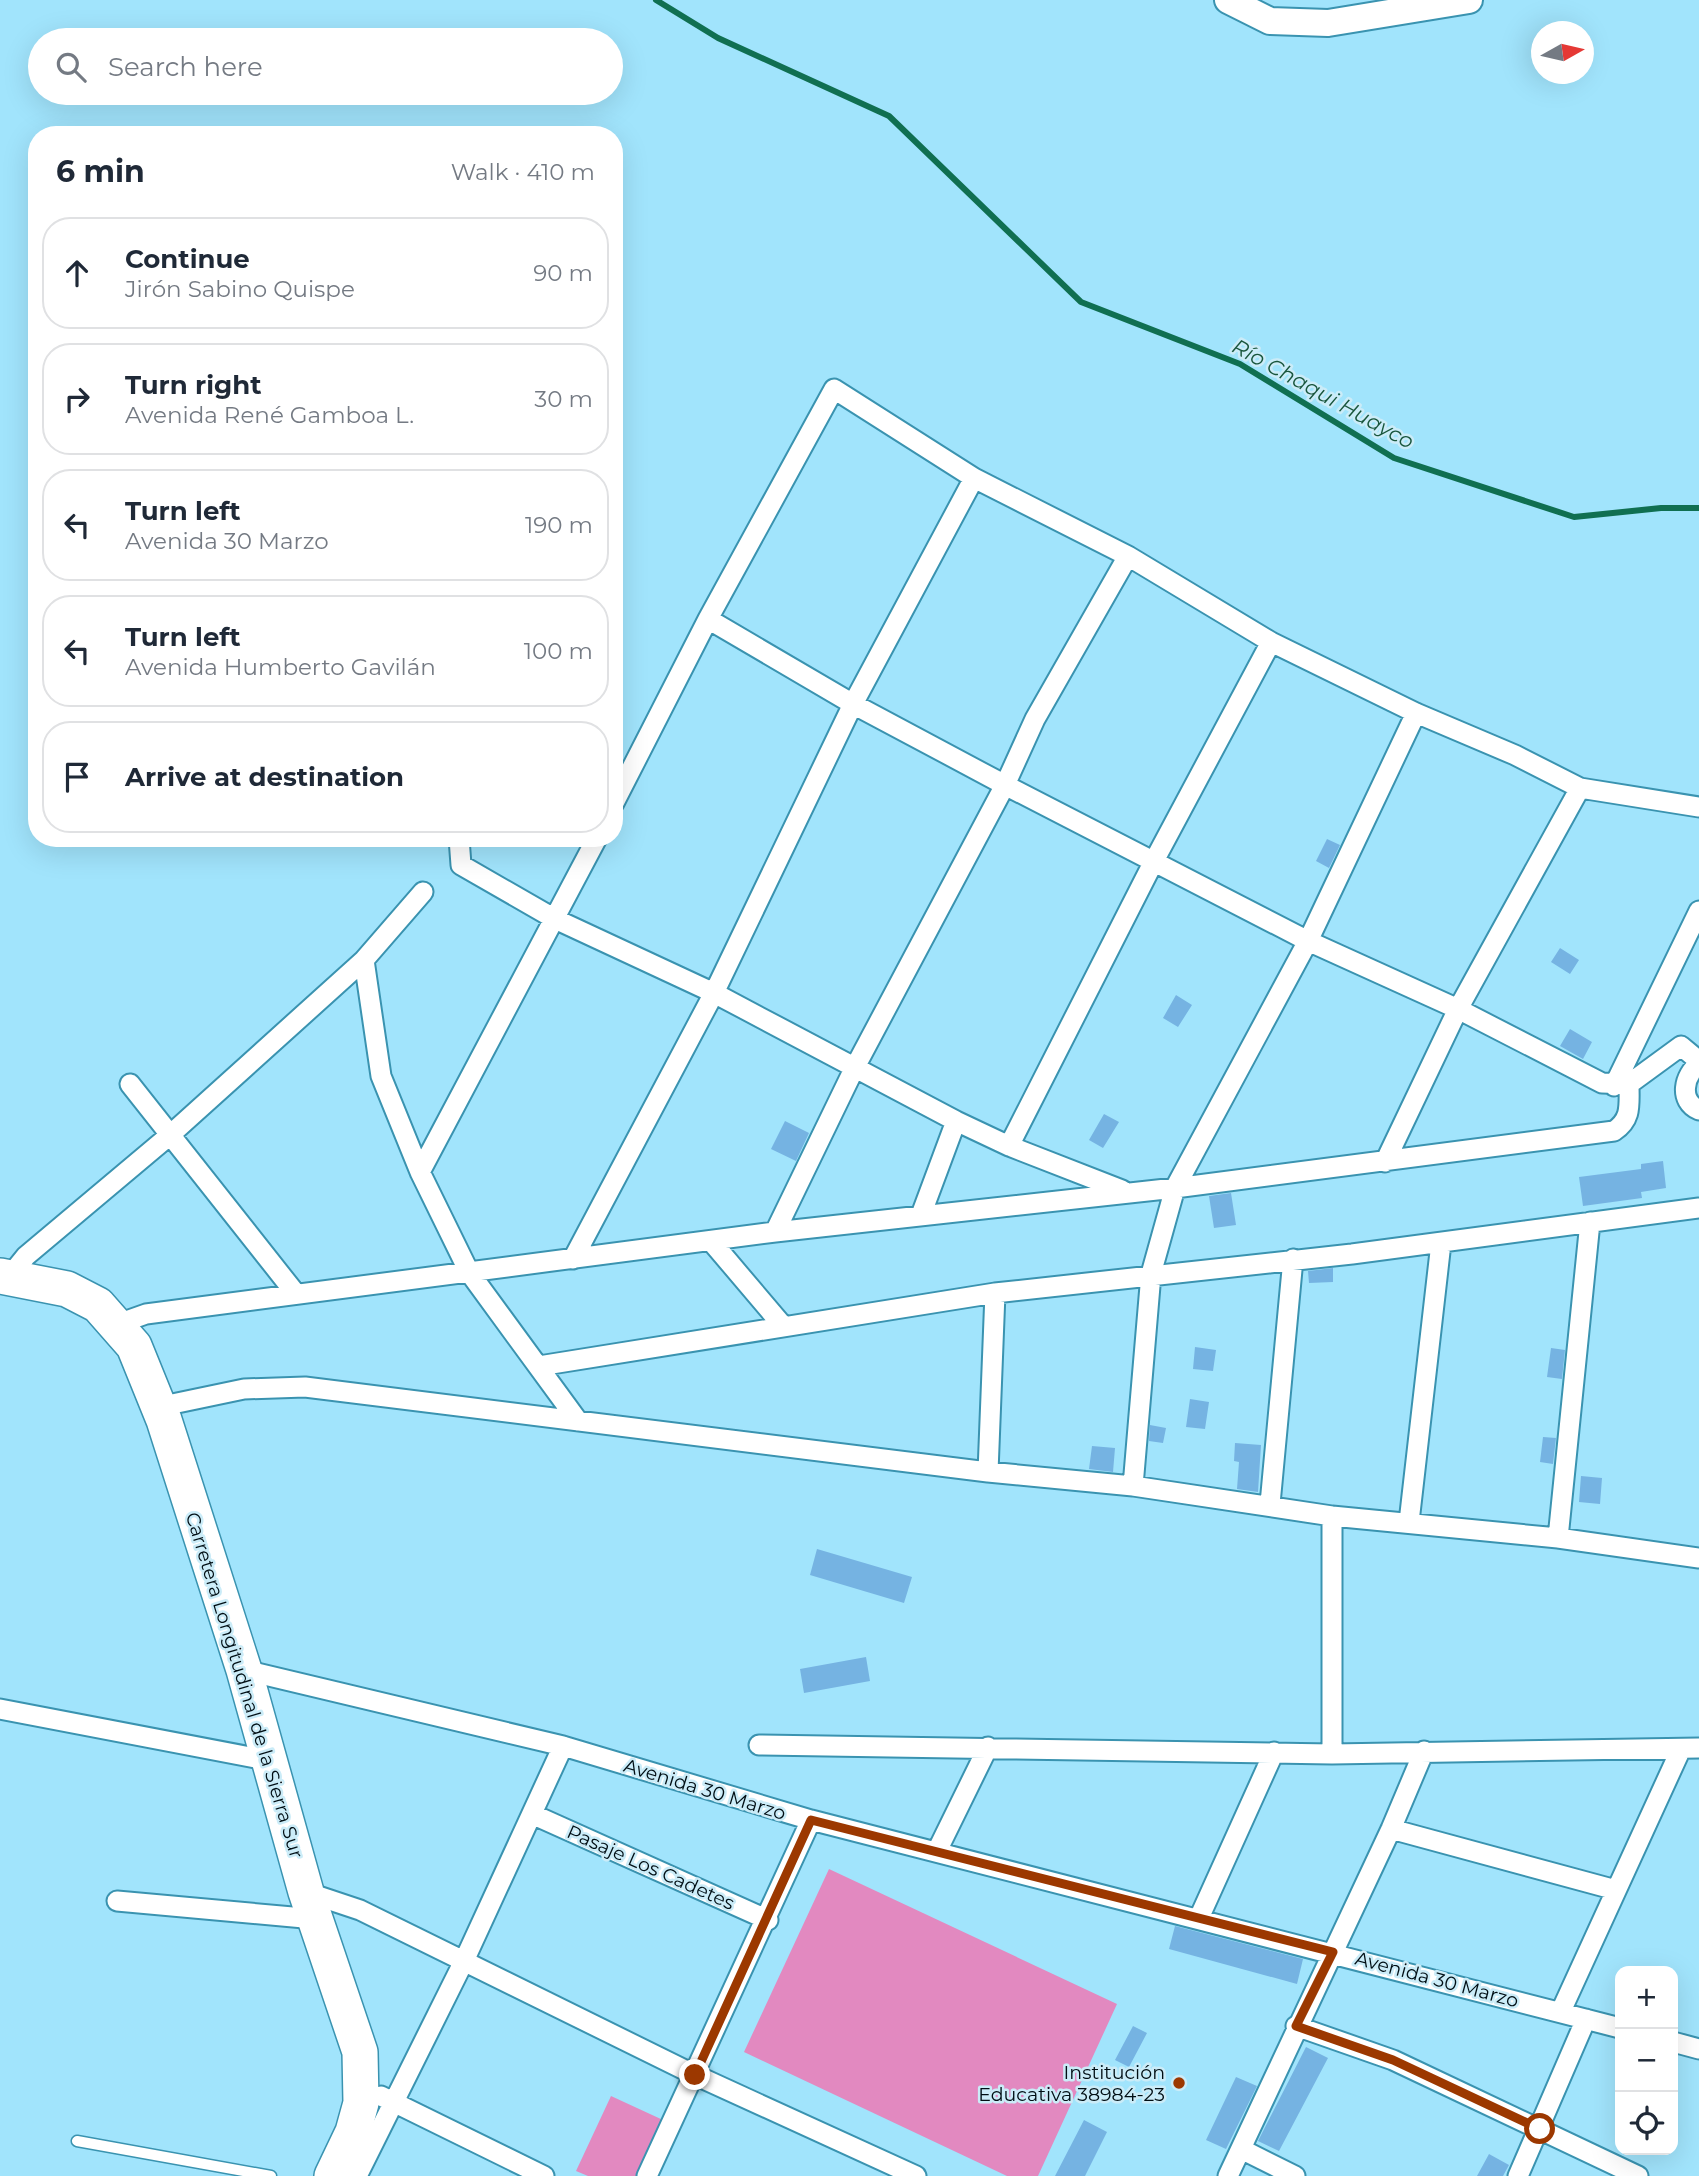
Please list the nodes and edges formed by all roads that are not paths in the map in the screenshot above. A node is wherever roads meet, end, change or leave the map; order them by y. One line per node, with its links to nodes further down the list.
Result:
1 (1228, 0): 2 (street)
2 (1469, 0)
3 (974, 478): 4 (street); 5 (street); 7 (street)
4 (1128, 556): 6 (street); 10 (street)
5 (708, 618): 7 (street); 9 (street)
6 (1271, 642): 8 (street); 15 (street)
7 (853, 704): 10 (street); 21 (street)
8 (1416, 713): 11 (street); 19 (street)
9 (623, 785)
10 (1005, 785): 15 (street); 24 (street)
11 (1580, 788): 12 (street); 22 (street)
12 (1699, 807)
13 (460, 847): 18 (street)
14 (592, 847): 18 (street)
15 (1154, 861): 19 (street); 30 (street)
16 (423, 892): 20 (street)
17 (1699, 911): 26 (street)
18 (555, 919): 21 (street); 32 (street)
19 (1308, 941): 22 (street); 33 (street)
20 (364, 960): 29 (street); 32 (street)
21 (714, 993): 24 (street); 41 (street)
22 (1458, 1009): 26 (street); 31 (street)
23 (1696, 1065): 26 (street); 27 (street)
24 (854, 1069): 28 (street); 38 (street)
25 (130, 1084): 29 (street)
26 (1622, 1085): 31 (street)
27 (1699, 1110)
28 (956, 1121): 30 (street); 36 (street)
29 (170, 1135): 45 (street); 47 (street)
30 (1009, 1146): 34 (street)
31 (1385, 1162): 33 (street)
32 (419, 1172): 43 (street)
33 (1175, 1188): 34 (street); 44 (street)
34 (1126, 1192): 36 (street)
35 (1699, 1208): 37 (street)
36 (920, 1215): 38 (street)
37 (1590, 1222): 40 (street); 58 (street)
38 (775, 1232): 39 (street)
39 (711, 1241): 41 (street); 49 (street)
40 (1441, 1243): 42 (street); 57 (street)
41 (573, 1259): 43 (street)
42 (1293, 1259): 44 (street); 55 (street)
43 (469, 1272): 47 (street); 50 (street)
44 (1151, 1274): 46 (street); 54 (street)
45 (4, 1276): 48 (highway, Carretera Longitudinal de la Sierra Sur)
46 (995, 1293): 49 (street); 53 (street)
47 (296, 1294): 48 (street)
48 (115, 1325): 51 (highway, Carretera Longitudinal de la Sierra Sur)
49 (783, 1326): 50 (street)
50 (539, 1366): 52 (street)
51 (158, 1407): 52 (street); 60 (highway, Carretera Longitudinal de la Sierra Sur)
52 (578, 1421): 53 (street)
53 (988, 1472): 54 (street)
54 (1133, 1486): 55 (street)
55 (1270, 1504): 56 (street)
56 (1332, 1516): 57 (street); 68 (street)
57 (1409, 1522): 58 (street)
58 (1558, 1538): 59 (street)
59 (1699, 1558)
60 (244, 1670): 63 (street, Avenida 30 Marzo); 69 (highway, Carretera Longitudinal de la Sierra Sur)
61 (0, 1709): 69 (street)
62 (759, 1745): 64 (street)
63 (563, 1746): 70 (street); 71 (street, Avenida 30 Marzo)
64 (988, 1746): 67 (street); 73 (street)
65 (1690, 1749): 66 (street); 74 (street)
66 (1424, 1751): 68 (street); 72 (street)
67 (1274, 1752): 68 (street); 77 (street)
68 (1332, 1754)
69 (266, 1760): 76 (highway, Carretera Longitudinal de la Sierra Sur)
70 (534, 1815): 78 (street, Pasaje Los Cadetes); 80 (street)
71 (811, 1820): 73 (street, Avenida 30 Marzo); 78 (street)
72 (1391, 1829): 74 (street); 79 (street)
73 (937, 1851): 77 (street, Avenida 30 Marzo)
74 (1616, 1890): 81 (street)
75 (117, 1901): 76 (street)
76 (310, 1906): 80 (street); 88 (highway, Carretera Longitudinal de la Sierra Sur)
77 (1199, 1918): 79 (street, Avenida 30 Marzo)
78 (768, 1920): 87 (street)
79 (1333, 1952): 81 (street, Avenida 30 Marzo); 83 (street)
80 (464, 1961): 87 (street); 88 (street)
81 (1561, 2011): 82 (street, Avenida 30 Marzo)
82 (1586, 2019): 84 (street, Avenida 30 Marzo); 89 (street)
83 (1296, 2026): 89 (street); 91 (street)
84 (1615, 2027)
85 (1678, 2043): 86 (street)
86 (1699, 2049)
87 (695, 2075): 96 (street); 97 (street)
88 (377, 2093): 93 (highway, Carretera Longitudinal de la Sierra Sur); 94 (street); 95 (street)
89 (1540, 2129): 100 (street); 101 (street)
90 (77, 2141): 92 (lane)
91 (1241, 2149): 98 (street); 99 (street)
92 (271, 2176)
93 (332, 2176)
94 (357, 2176)
95 (544, 2176)
96 (647, 2176)
97 (916, 2176)
98 (1228, 2176)
99 (1295, 2176)
100 (1518, 2176)
101 (1637, 2176)

